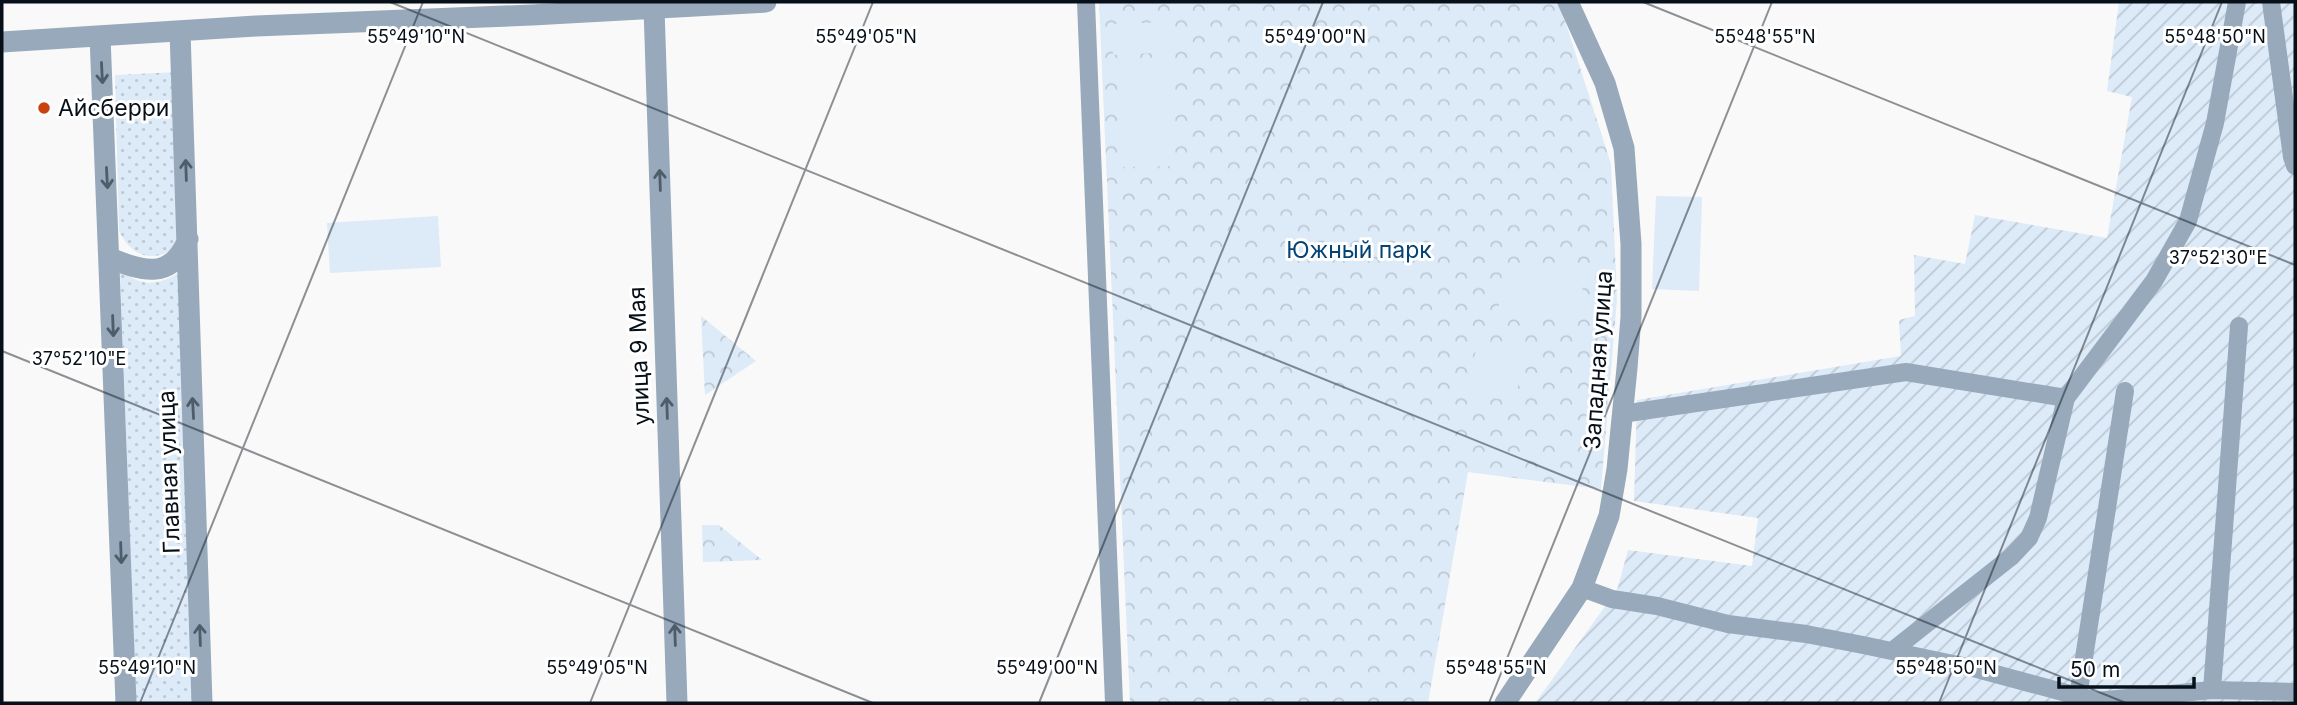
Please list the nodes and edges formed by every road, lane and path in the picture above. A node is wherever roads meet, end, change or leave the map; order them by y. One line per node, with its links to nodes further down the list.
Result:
1 (766, 2): 6 (street)
2 (1086, 2): 26 (street)
3 (1568, 2): 16 (street, Западная улица)
4 (2237, 2): 15 (street)
5 (2271, 2): 10 (street)
6 (654, 8): 7 (street); 25 (street, улица 9 Мая, one-way to 6)
7 (180, 31): 8 (street); 11 (street, Главная улица, one-way to 7)
8 (100, 36): 9 (street); 12 (street, one-way to 12)
9 (2, 41)
10 (2295, 166)
11 (188, 239): 12 (street); 24 (street, Главная улица, one-way to 11)
12 (110, 258): 23 (street, one-way to 23)
13 (2239, 326): 19 (street)
14 (2125, 391): 21 (street)
15 (2066, 398): 16 (street); 18 (street)
16 (1622, 414): 17 (street, Западная улица)
17 (1582, 587): 18 (street); 27 (street, Западная улица)
18 (1892, 651): 21 (street)
19 (2212, 690): 20 (street); 22 (street)
20 (2295, 692)
21 (2078, 697): 22 (street)
22 (2096, 702)
23 (126, 703)
24 (202, 703)
25 (677, 703)
26 (1114, 703)
27 (1504, 703)

